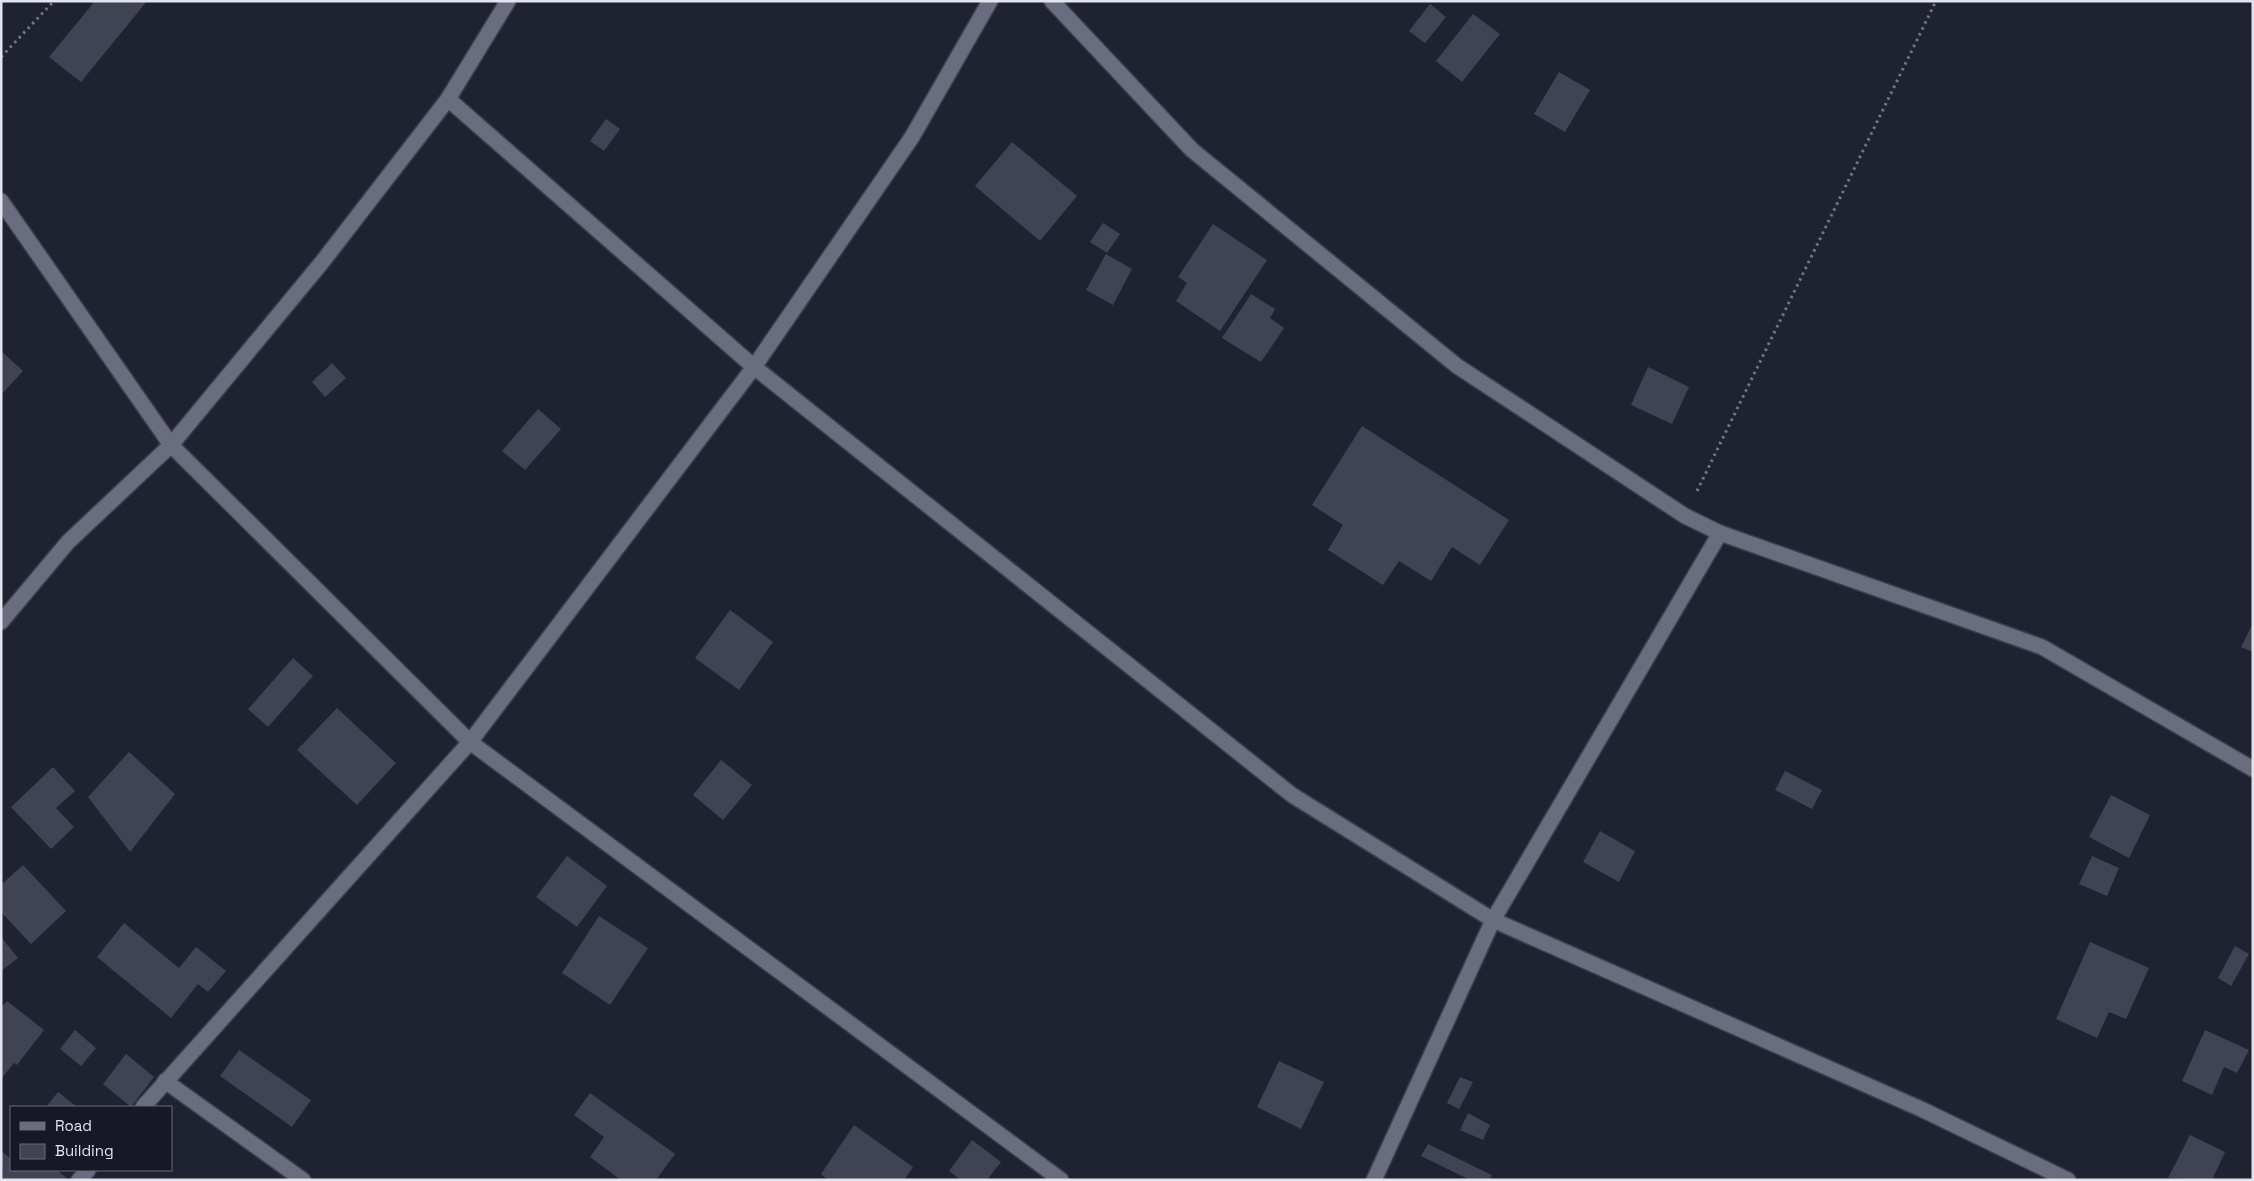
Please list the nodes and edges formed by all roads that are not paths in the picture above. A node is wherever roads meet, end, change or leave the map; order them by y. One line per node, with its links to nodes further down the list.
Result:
1 (508, 1): 4 (street)
2 (990, 1): 6 (street)
3 (1052, 1): 8 (street)
4 (448, 99): 6 (street); 7 (street)
5 (1, 201): 7 (street)
6 (754, 367): 10 (street); 12 (street)
7 (170, 445): 9 (street); 10 (street)
8 (1720, 533): 11 (street); 12 (street)
9 (1, 622)
10 (470, 742): 13 (street); 16 (street)
11 (2253, 769)
12 (1494, 920): 17 (street); 18 (street)
13 (165, 1082): 14 (street); 15 (street)
14 (143, 1106)
15 (303, 1180)
16 (1061, 1180)
17 (1374, 1180)
18 (2068, 1180)

